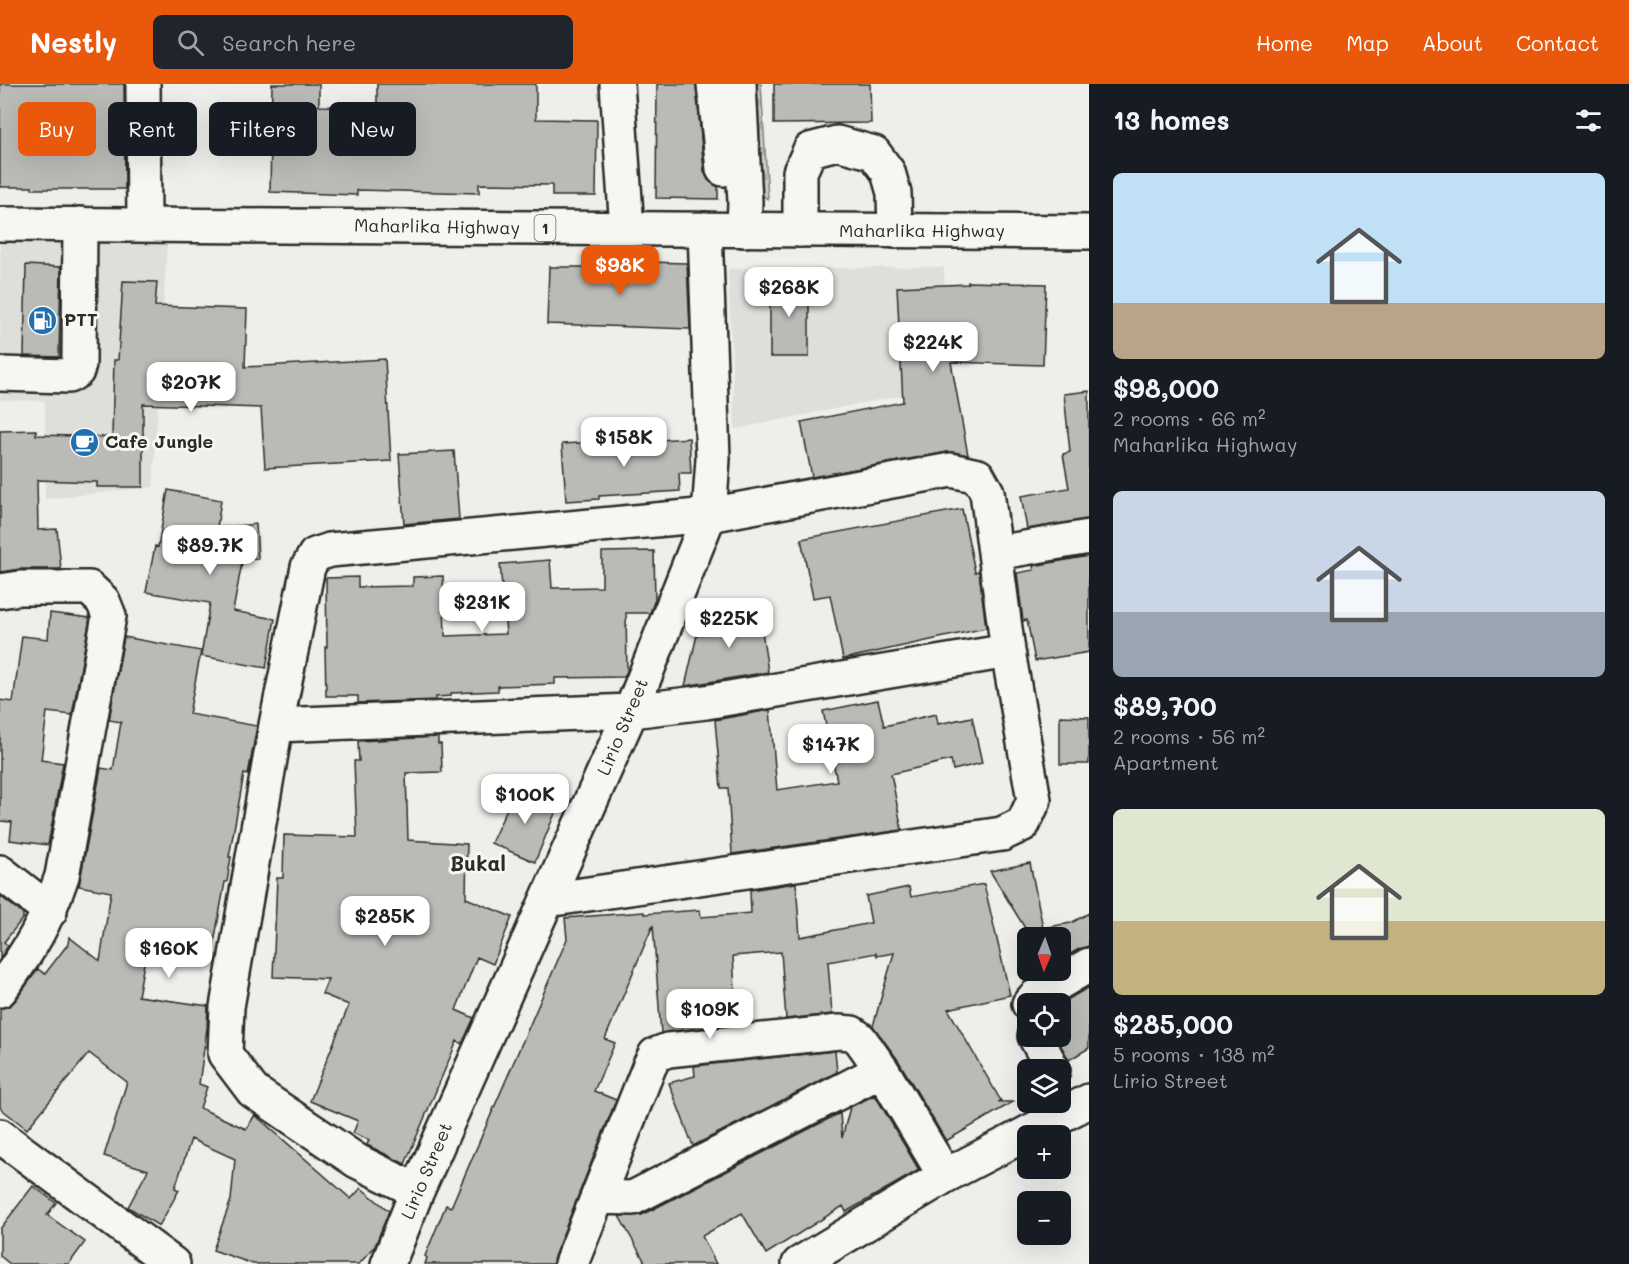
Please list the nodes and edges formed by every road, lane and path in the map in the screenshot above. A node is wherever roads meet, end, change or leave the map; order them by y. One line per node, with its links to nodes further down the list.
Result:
1 (142, 84): 8 (street)
2 (617, 84): 9 (street)
3 (714, 84): 5 (street)
4 (739, 84): 5 (street)
5 (745, 216): 10 (street, Maharlika Highway / 1); 11 (street, Maharlika Highway / 1)
6 (0, 224): 7 (street, Maharlika Highway / 1)
7 (80, 224): 8 (street, Maharlika Highway / 1); 14 (street)
8 (144, 224): 9 (street, Maharlika Highway / 1)
9 (627, 229): 10 (street, Maharlika Highway / 1)
10 (705, 229): 15 (street, Lirio Street)
11 (800, 230): 12 (street, Maharlika Highway / 1); 12 (street)
12 (895, 231): 13 (street, Maharlika Highway / 1)
13 (1089, 232)
14 (0, 374)
15 (709, 515): 17 (street); 20 (street, Lirio Street); 21 (street)
16 (1089, 537): 17 (street)
17 (996, 554): 19 (street)
18 (0, 591): 24 (street)
19 (1008, 651): 20 (street); 23 (street)
20 (631, 711): 21 (street); 23 (street, Lirio Street)
21 (276, 725): 32 (street)
22 (0, 872): 24 (street)
23 (547, 900): 32 (street, Lirio Street)
24 (50, 911): 26 (street)
25 (1089, 964): 27 (street)
26 (0, 990)
27 (1043, 993)
28 (882, 1070): 31 (street); 33 (street); 33 (street)
29 (1075, 1097): 31 (street)
30 (0, 1136): 34 (street)
31 (945, 1176): 37 (street)
32 (417, 1191): 35 (street, Lirio Street)
33 (598, 1197): 36 (street)
34 (173, 1264)
35 (388, 1264)
36 (571, 1264)
37 (799, 1264)

